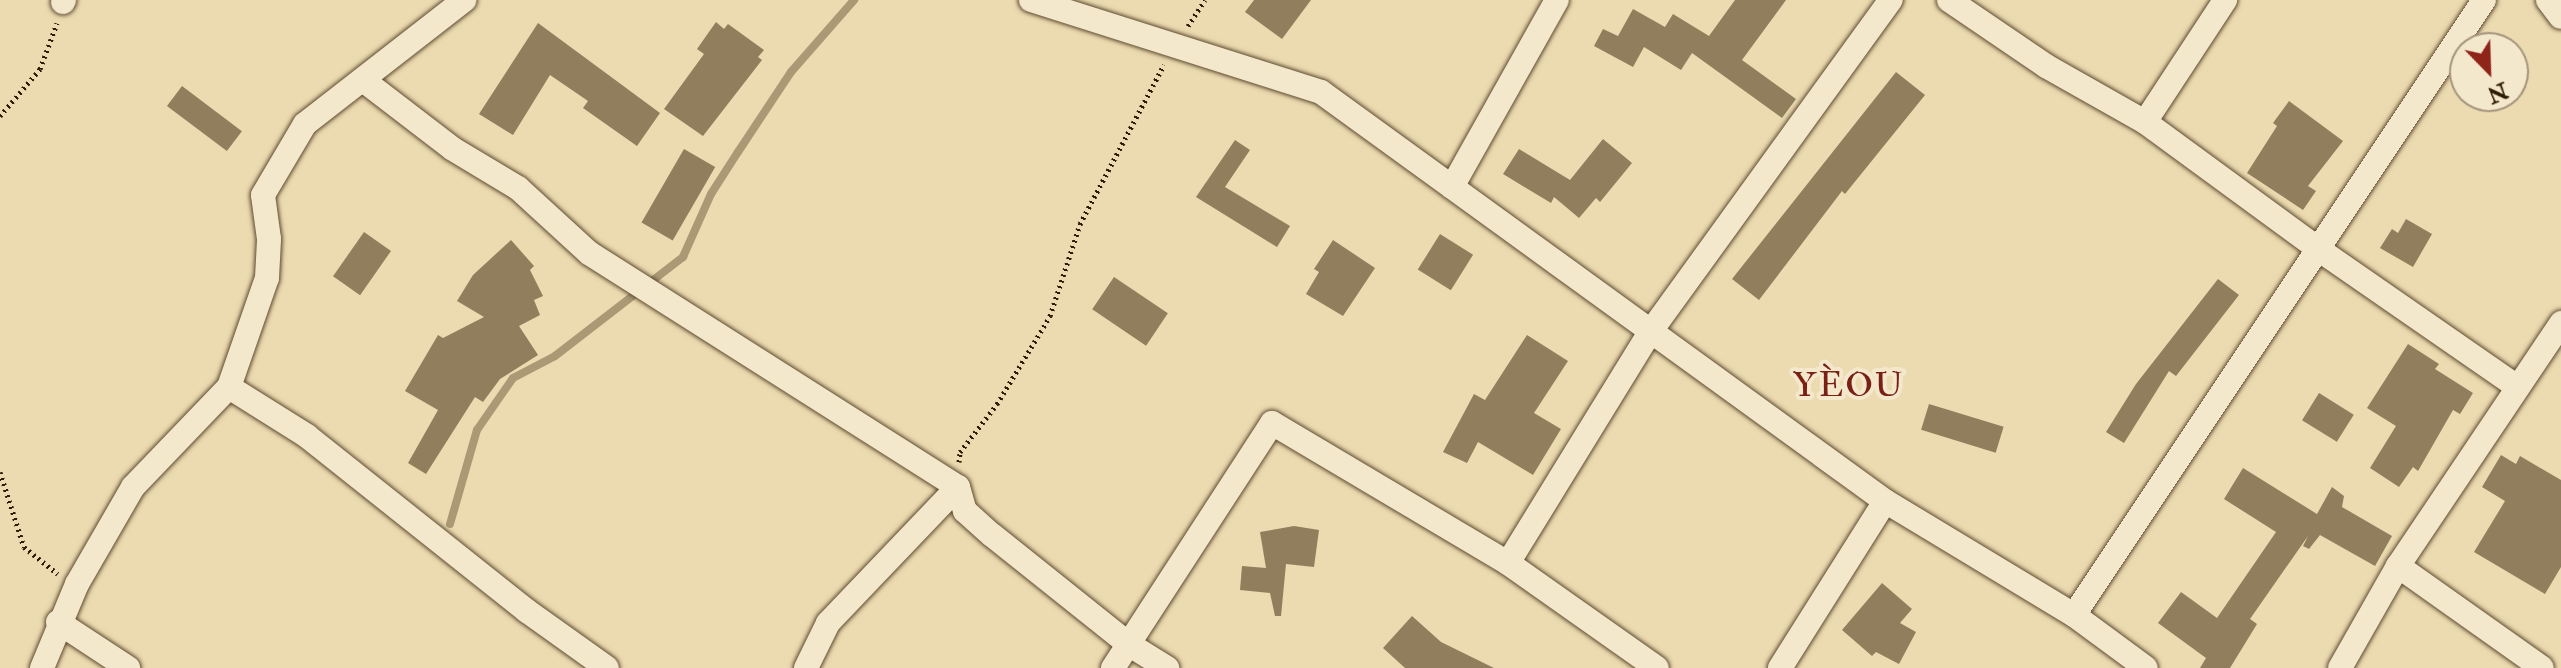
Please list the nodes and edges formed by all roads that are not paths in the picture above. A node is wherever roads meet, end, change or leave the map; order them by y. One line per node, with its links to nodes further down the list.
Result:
1 (464, 0): 10 (street)
2 (1031, 0): 12 (street)
3 (1557, 0): 12 (street)
4 (1891, 0): 15 (street)
5 (1949, 0): 11 (street)
6 (2225, 0): 11 (street)
7 (2484, 0): 13 (street)
8 (2548, 0): 9 (street)
9 (2561, 17)
10 (363, 80): 17 (street); 18 (street)
11 (2145, 122): 13 (street)
12 (1452, 187): 15 (street)
13 (2321, 251): 16 (street); 22 (street)
14 (2561, 323): 16 (street)
15 (1651, 331): 19 (street); 20 (street)
16 (2516, 386): 21 (street)
17 (229, 387): 23 (street); 27 (street)
18 (958, 487): 24 (street); 28 (street)
19 (1885, 501): 22 (street); 32 (street)
20 (1508, 563): 24 (street); 31 (street)
21 (2398, 566): 34 (street); 35 (street)
22 (2074, 615): 33 (street)
23 (58, 622): 25 (street); 26 (street)
24 (1130, 645): 29 (street); 30 (street)
25 (42, 668)
26 (128, 668)
27 (607, 668)
28 (806, 668)
29 (1113, 668)
30 (1167, 668)
31 (1657, 668)
32 (1780, 668)
33 (2146, 668)
34 (2340, 668)
35 (2542, 668)

